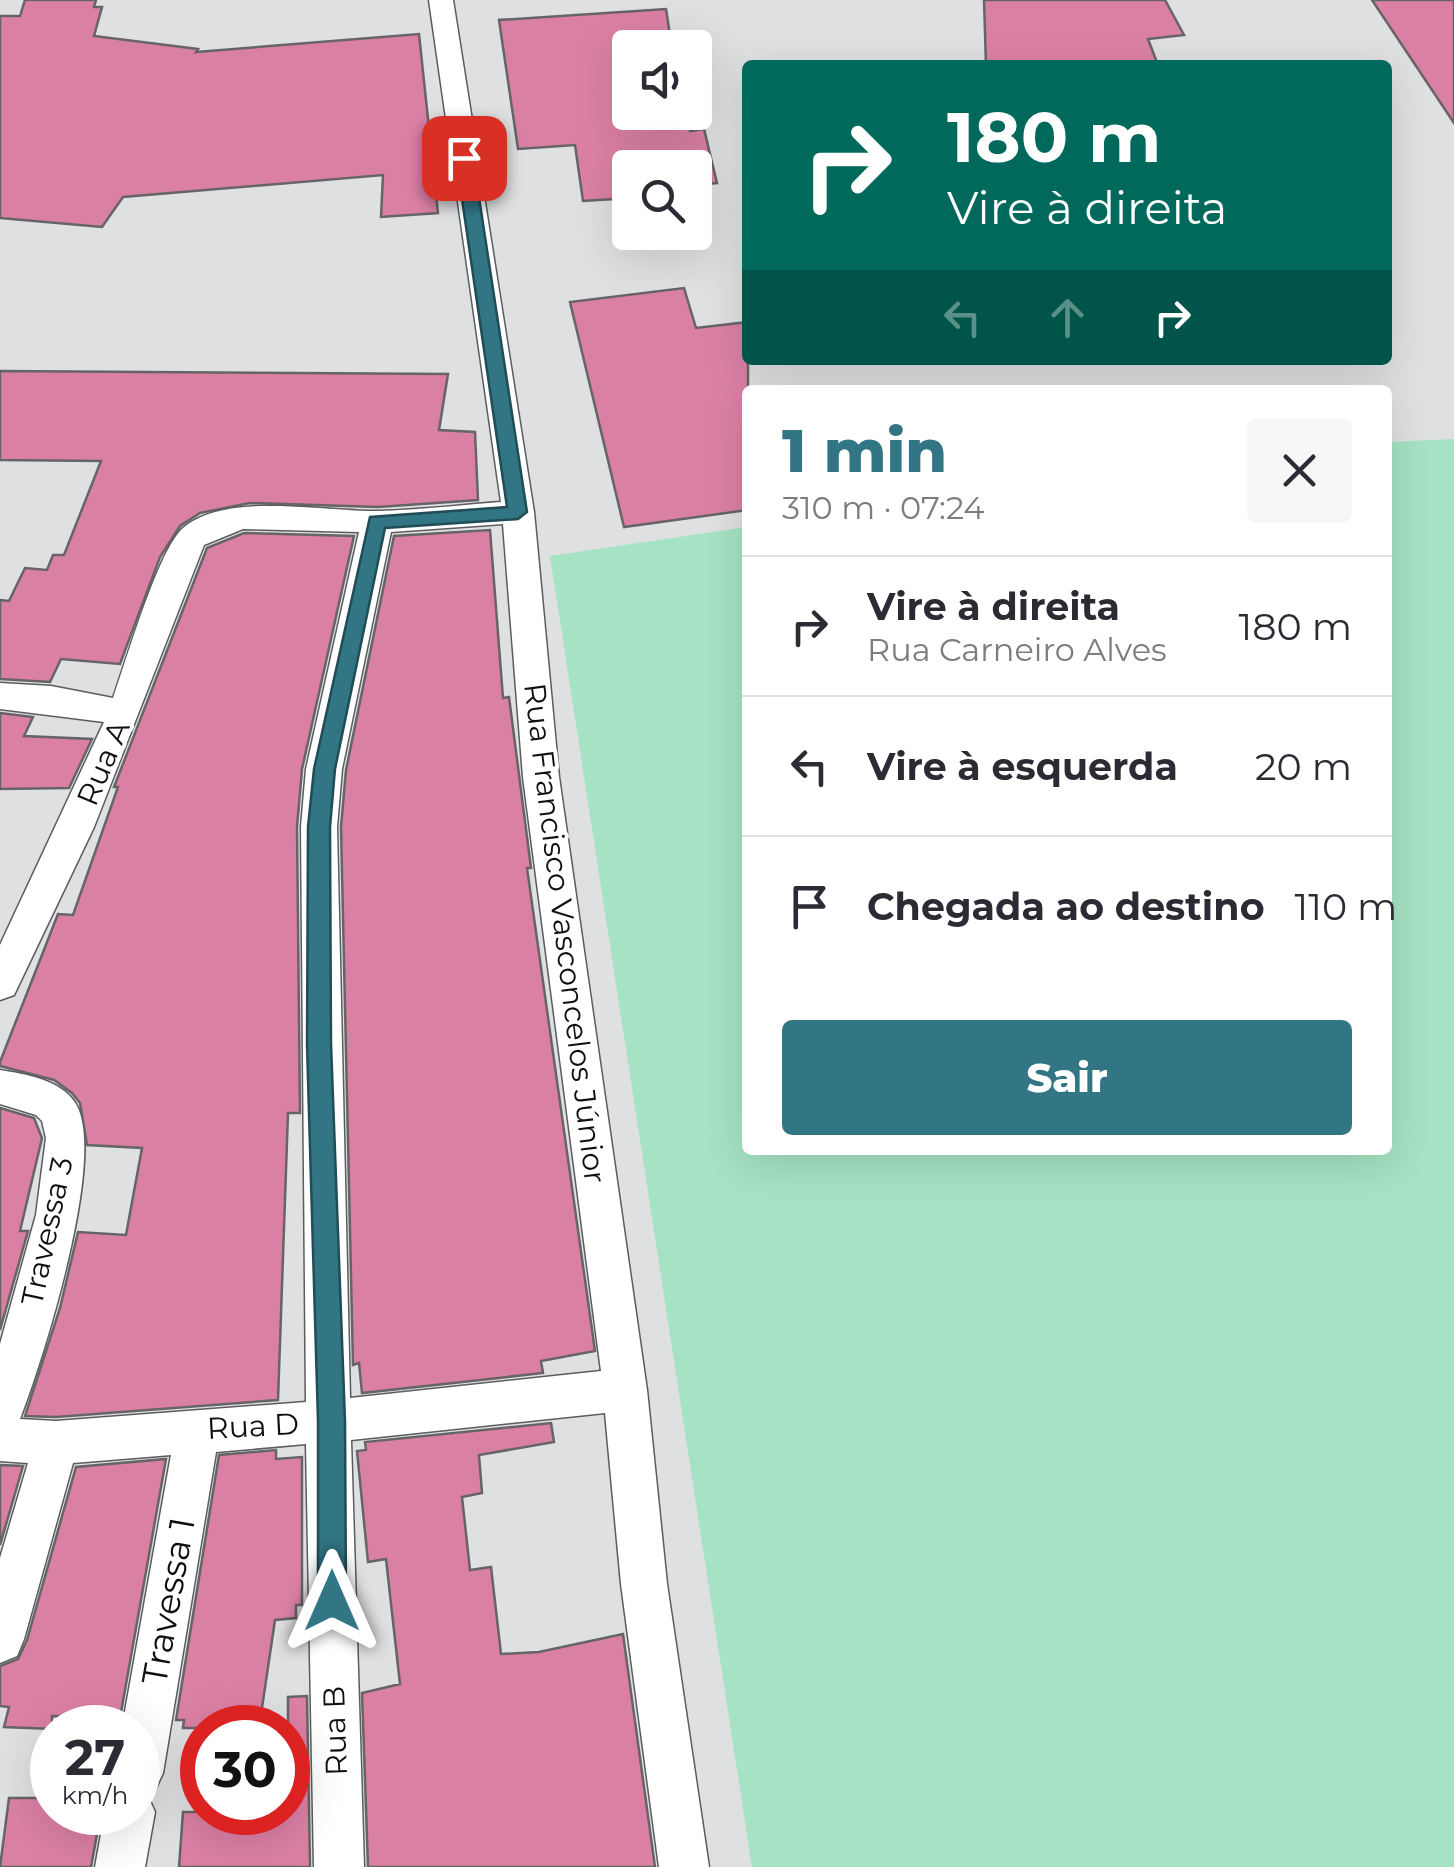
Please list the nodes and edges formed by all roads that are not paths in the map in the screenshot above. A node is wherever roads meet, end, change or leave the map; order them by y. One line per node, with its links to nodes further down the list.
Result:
1 (441, 0): 2 (street, Rua Francisco Vasconcelos Júnior)
2 (518, 512): 3 (street); 8 (street, Rua Francisco Vasconcelos Júnior)
3 (377, 522): 5 (street, Rua A); 10 (street, Rua B)
4 (0, 696): 5 (street)
5 (125, 713): 6 (street, Rua A)
6 (0, 984)
7 (0, 1087): 9 (street, Travessa 3)
8 (626, 1390): 10 (street, Rua D); 19 (street, Rua Francisco Vasconcelos Júnior)
9 (0, 1413)
10 (331, 1421): 11 (street, Rua D); 18 (street, Rua B)
11 (198, 1429): 13 (street, Rua D); 15 (street, Travessa 1)
12 (0, 1439): 13 (street, Rua D)
13 (56, 1443): 14 (street)
14 (0, 1639)
15 (150, 1705)
16 (126, 1835): 17 (street)
17 (120, 1867)
18 (339, 1867)
19 (684, 1867)

